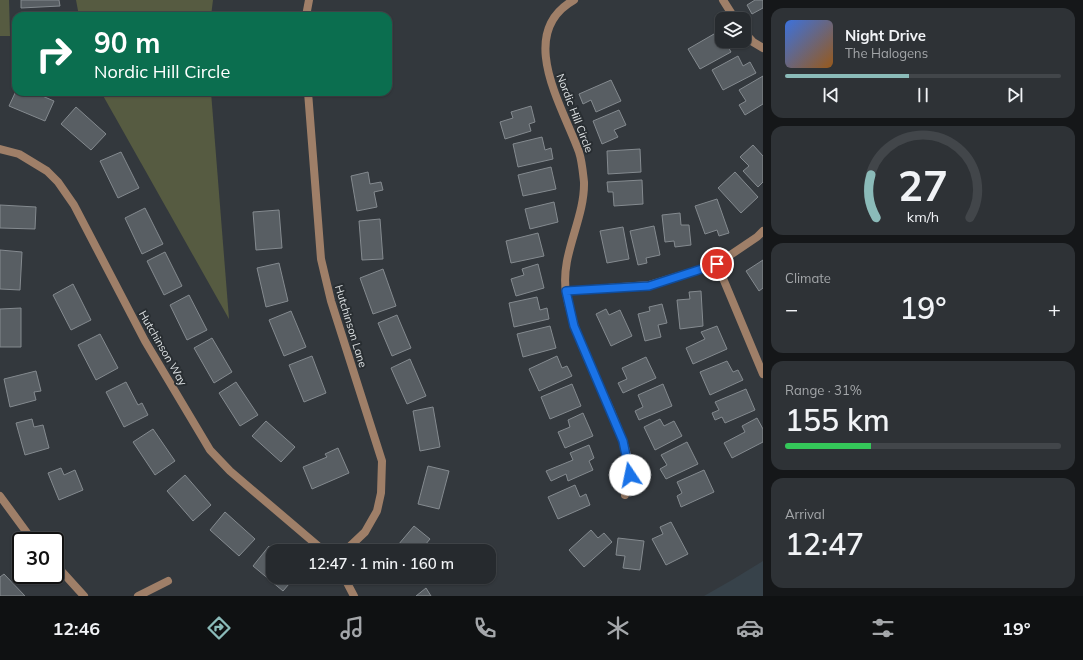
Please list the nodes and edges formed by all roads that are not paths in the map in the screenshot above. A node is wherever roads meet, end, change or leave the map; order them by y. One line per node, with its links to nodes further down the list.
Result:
1 (309, 0): 4 (street)
2 (574, 0): 12 (street, Nordic Hill Circle)
3 (723, 0): 5 (street)
4 (307, 12)
5 (731, 12)
6 (751, 40): 7 (street)
7 (763, 48)
8 (308, 96): 18 (street, Hutchinson Lane)
9 (0, 149): 17 (street, Hutchinson Way)
10 (763, 231): 11 (street)
11 (717, 264): 12 (street); 13 (street)
12 (566, 291): 14 (street, Nordic Hill Circle)
13 (763, 374)
14 (624, 495)
15 (0, 496): 16 (street)
16 (27, 532)
17 (316, 544)
18 (352, 544)
19 (64, 574): 22 (street)
20 (168, 581): 23 (street)
21 (348, 584): 24 (street)
22 (84, 596)
23 (138, 596)
24 (354, 596)

